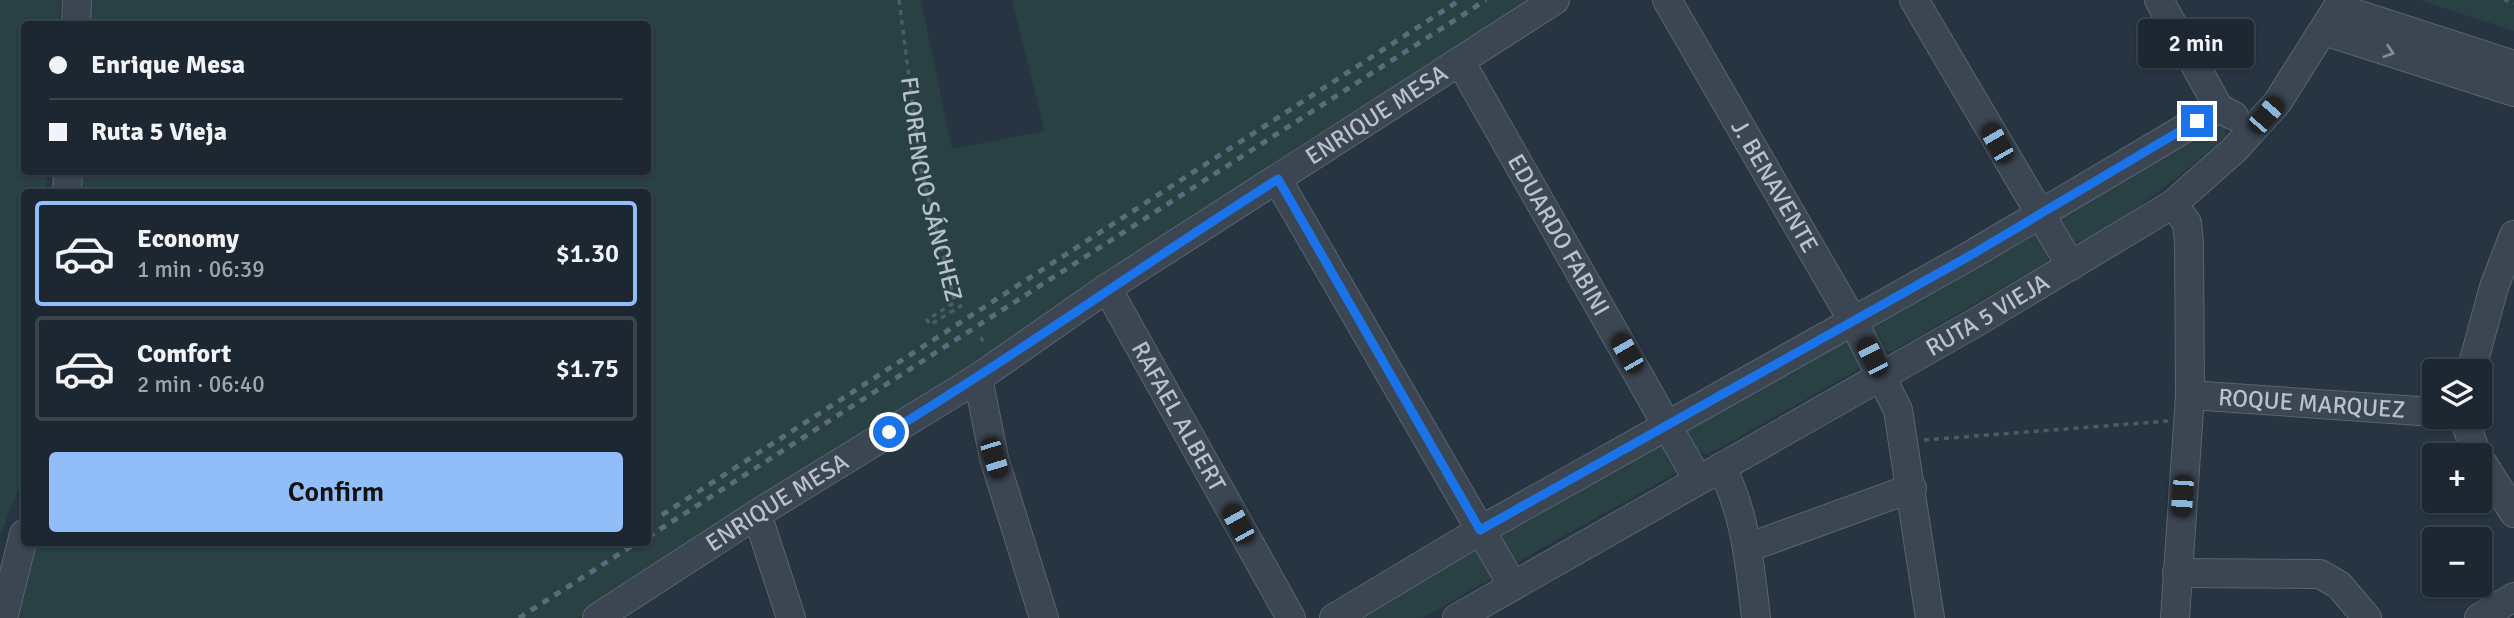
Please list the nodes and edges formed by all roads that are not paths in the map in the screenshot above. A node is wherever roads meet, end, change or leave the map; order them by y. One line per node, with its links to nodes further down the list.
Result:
1 (77, 0): 7 (street)
2 (1555, 0): 8 (street, ENRIQUE MESA)
3 (1667, 0): 19 (street, J. BENAVENTE)
4 (1914, 0): 15 (street)
5 (2159, 0): 11 (street)
6 (2335, 13): 9 (street); 10 (street, one-way to 10); 12 (street, RUTA 5 VIEJA)
7 (76, 21)
8 (1460, 61): 13 (street, ENRIQUE MESA); 25 (street, EDUARDO FABINI)
9 (2514, 65)
10 (2514, 92)
11 (2219, 108): 12 (street); 15 (street)
12 (2256, 127): 14 (street, RUTA 5 VIEJA)
13 (1278, 179): 18 (street, ENRIQUE MESA); 31 (street)
14 (2173, 204): 17 (street, RUTA 5 VIEJA); 23 (street)
15 (2039, 214): 17 (street); 19 (street)
16 (2514, 235): 20 (street)
17 (2071, 266): 21 (street, RUTA 5 VIEJA)
18 (1107, 288): 22 (street, ENRIQUE MESA); 41 (street, RAFAEL ALBERT)
19 (1853, 321): 21 (street, J. BENAVENTE); 25 (street)
20 (2474, 359)
21 (1881, 376): 26 (street, RUTA 5 VIEJA); 28 (street, J. BENAVENTE)
22 (978, 378): 30 (street, ENRIQUE MESA); 40 (street)
23 (2188, 407): 24 (street, ROQUE MARQUEZ); 34 (street)
24 (2422, 412)
25 (1669, 426): 26 (street, EDUARDO FABINI); 31 (street)
26 (1709, 474): 33 (street, EDUARDO FABINI); 35 (street, RUTA 5 VIEJA)
27 (2492, 478): 29 (street)
28 (1912, 488): 33 (street); 45 (street, J. BENAVENTE)
29 (2514, 513)
30 (757, 514): 38 (street, ENRIQUE MESA); 39 (street)
31 (1480, 530): 35 (street); 42 (street)
32 (21, 546): 37 (street)
33 (1747, 548): 44 (street, EDUARDO FABINI)
34 (2177, 573): 46 (street); 47 (street)
35 (1513, 586): 43 (street, RUTA 5 VIEJA)
36 (2514, 597): 48 (street)
37 (3, 618)
38 (597, 618)
39 (791, 618)
40 (1044, 618)
41 (1291, 618)
42 (1334, 618)
43 (1457, 618)
44 (1756, 618)
45 (1930, 618)
46 (2175, 618)
47 (2367, 618)
48 (2479, 618)

